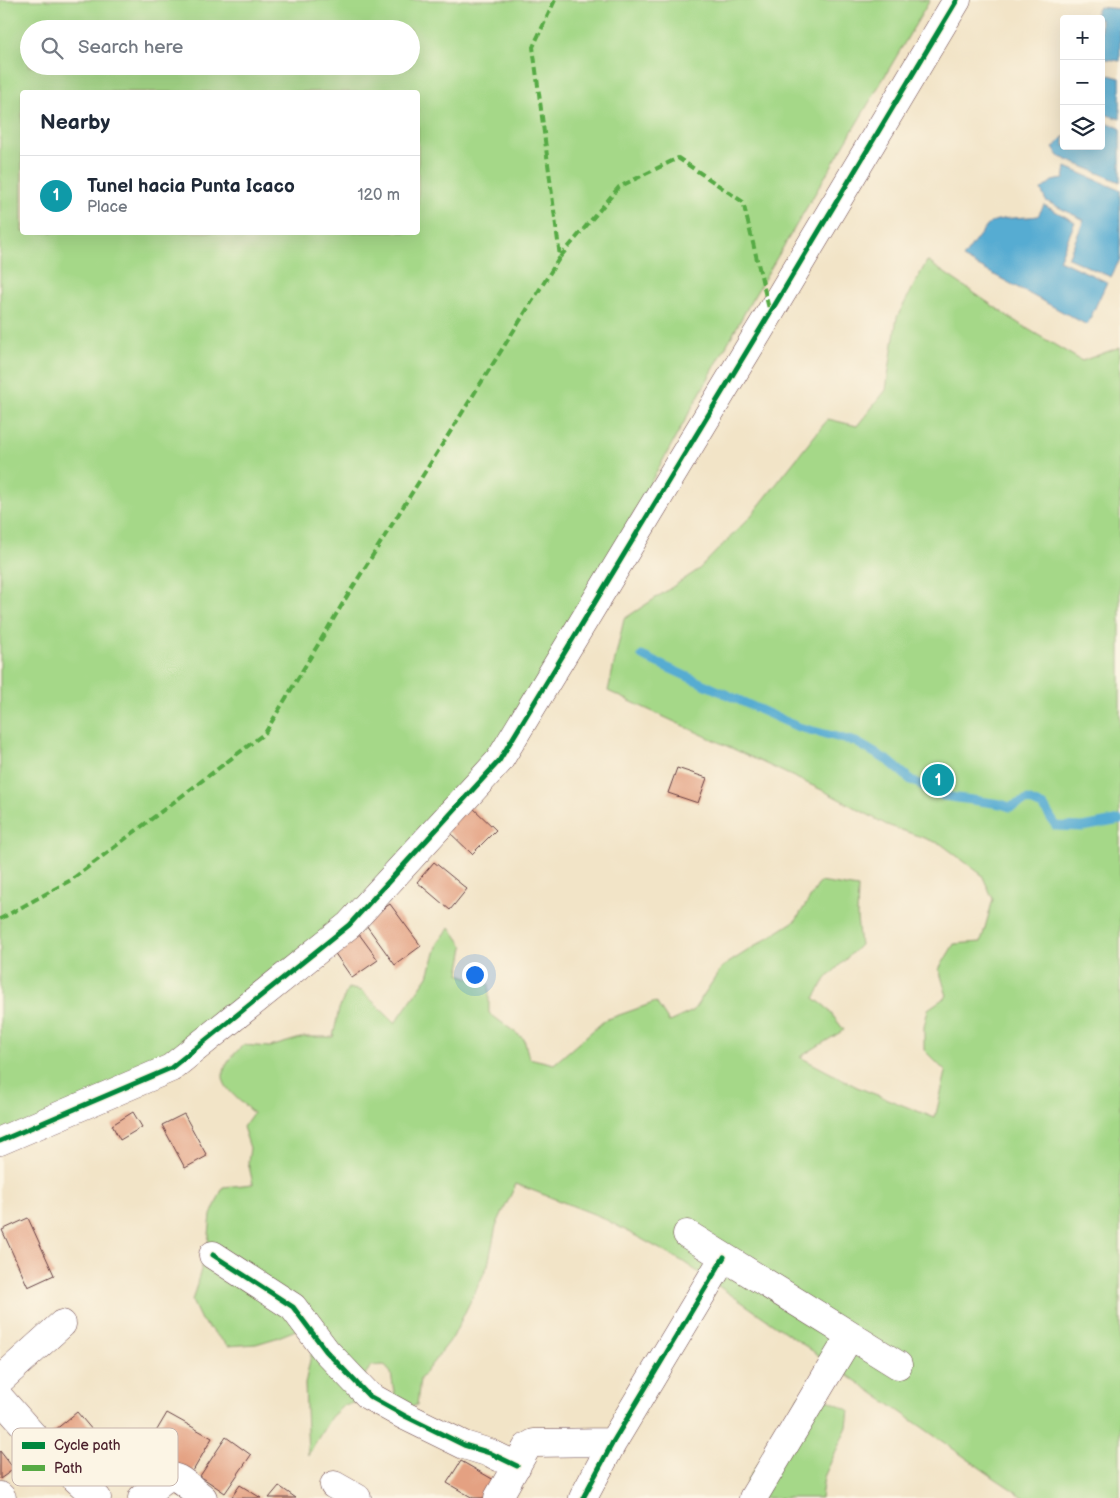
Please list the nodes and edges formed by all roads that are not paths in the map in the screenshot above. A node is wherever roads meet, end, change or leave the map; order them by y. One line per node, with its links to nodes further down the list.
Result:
1 (958, 0): 2 (street)
2 (0, 1141)
3 (687, 1234): 5 (street)
4 (213, 1255): 13 (street)
5 (724, 1257): 7 (street); 12 (street)
6 (62, 1324): 9 (street)
7 (850, 1336): 8 (street); 22 (street)
8 (898, 1366)
9 (0, 1380)
10 (0, 1398): 11 (street)
11 (26, 1428)
12 (613, 1442): 13 (street); 21 (street)
13 (517, 1466): 20 (street)
14 (178, 1479): 19 (street)
15 (84, 1486): 17 (street)
16 (156, 1486): 18 (street)
17 (97, 1498)
18 (142, 1498)
19 (203, 1498)
20 (498, 1498)
21 (582, 1498)
22 (753, 1498)

